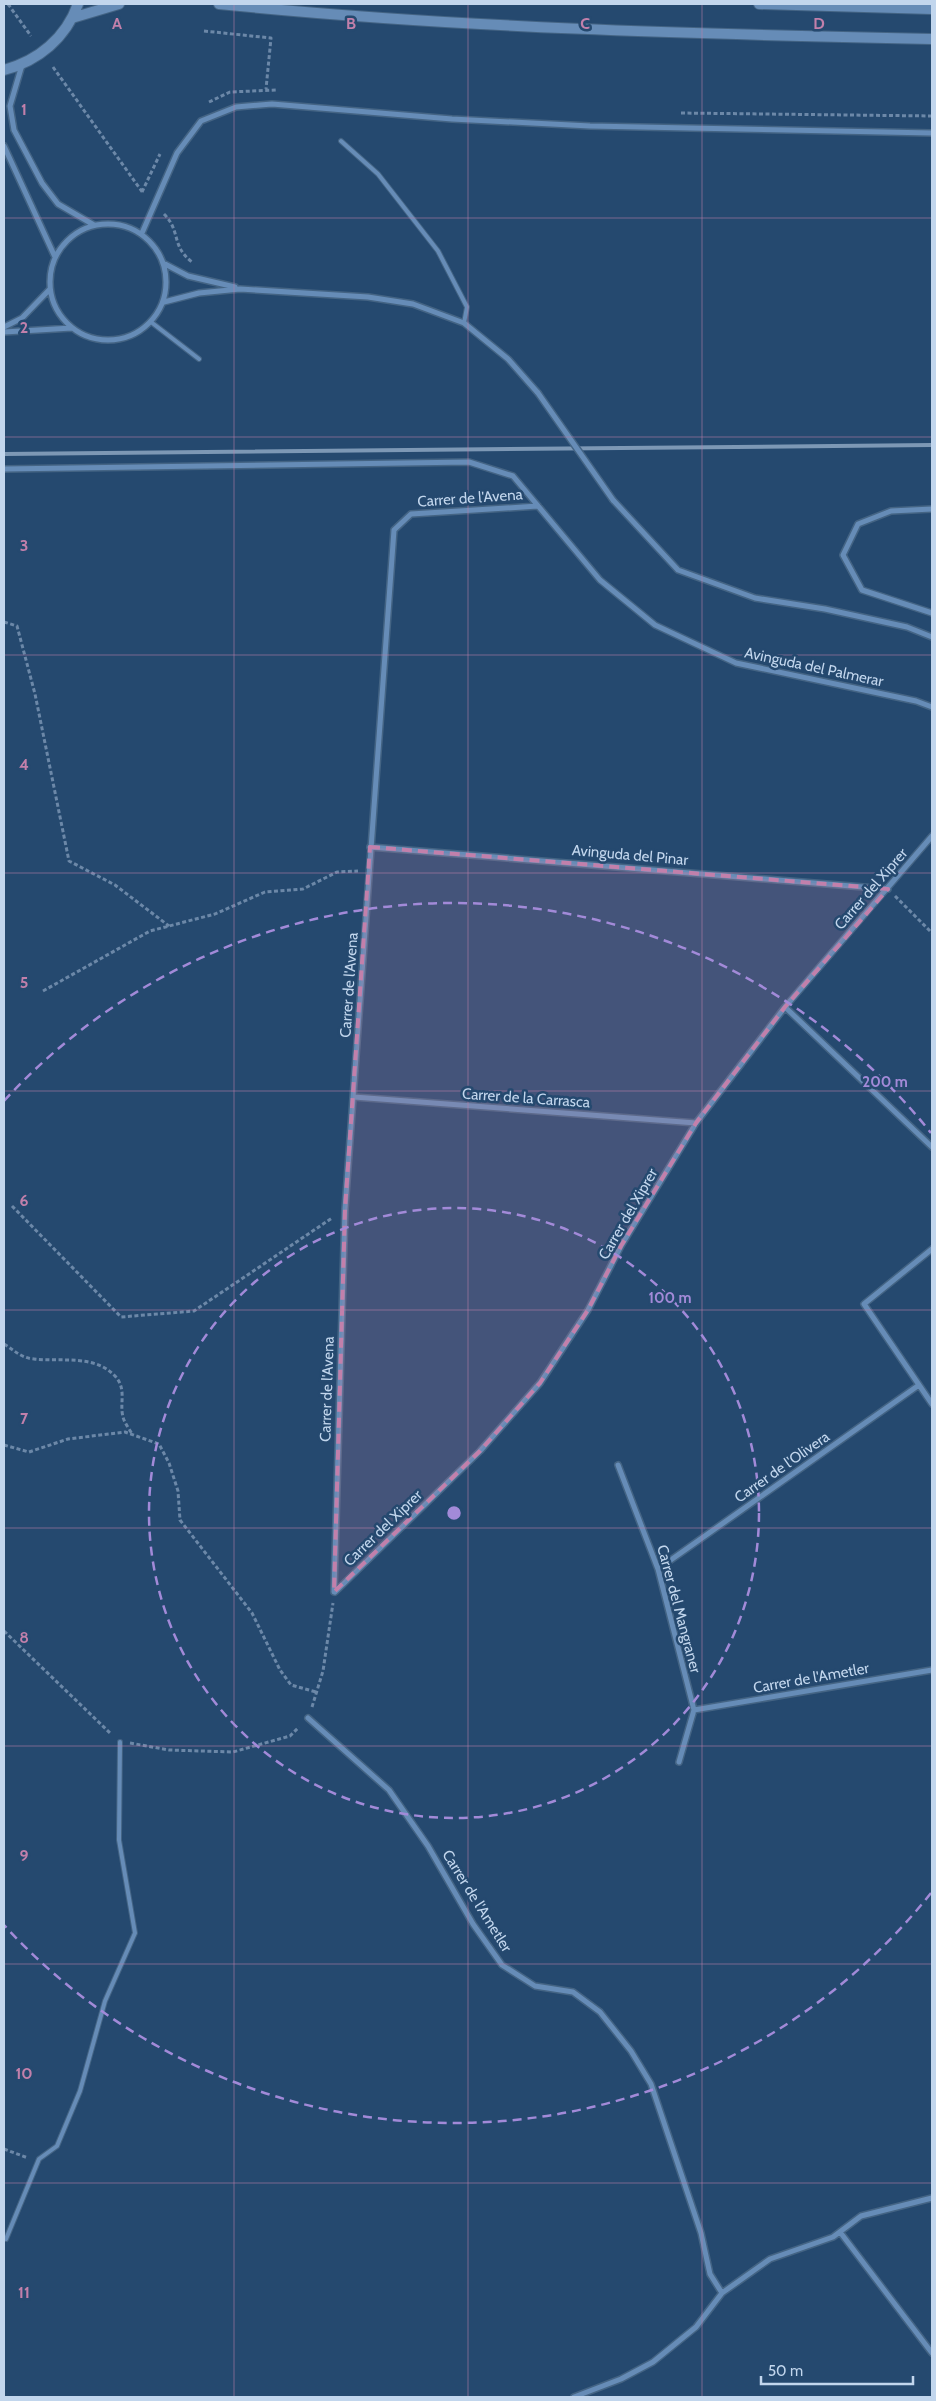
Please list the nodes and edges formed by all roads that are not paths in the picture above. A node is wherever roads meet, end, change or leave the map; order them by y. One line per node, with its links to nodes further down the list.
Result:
1 (78, 4): 6 (main road)
2 (119, 4): 6 (main road)
3 (219, 4): 7 (main road)
4 (759, 4): 5 (main road)
5 (932, 9)
6 (72, 18): 8 (main road)
7 (932, 39)
8 (22, 65): 9 (main road); 13 (street)
9 (4, 70)
10 (932, 133): 14 (street)
11 (341, 141): 21 (lane)
12 (4, 146): 15 (street)
13 (94, 225): 14 (street); 15 (street)
14 (142, 233): 16 (street)
15 (55, 257): 17 (street)
16 (165, 264): 18 (street); 19 (street)
17 (50, 289): 22 (street); 23 (street)
18 (240, 289): 19 (street); 21 (street)
19 (164, 302): 20 (street)
20 (151, 322): 23 (street); 25 (lane)
21 (464, 323): 30 (street, bridge)
22 (4, 327)
23 (72, 328): 24 (street)
24 (4, 332)
25 (199, 359)
26 (4, 469): 27 (street, Avinguda del Palmerar)
27 (538, 506): 31 (street, Avinguda del Palmerar); 33 (street, Carrer de l'Avena)
28 (932, 509): 29 (street)
29 (932, 613)
30 (932, 637)
31 (932, 707)
32 (932, 836): 34 (street, Carrer del Xiprer)
33 (370, 847): 34 (street, Avinguda del Pinar); 36 (street, Carrer de l'Avena)
34 (888, 889): 35 (street, Carrer del Xiprer)
35 (785, 1007): 37 (street, Carrer del Xiprer); 38 (street)
36 (354, 1097): 37 (street, Carrer de la Carrasca); 44 (street, Carrer de l'Avena)
37 (696, 1123): 44 (street, Carrer del Xiprer)
38 (932, 1148)
39 (932, 1249): 40 (street)
40 (919, 1386): 41 (street); 43 (street, Carrer de l'Olivera)
41 (932, 1404)
42 (618, 1465): 43 (street, Carrer del Mangraner)
43 (658, 1569): 46 (street, Carrer del Mangraner)
44 (334, 1592)
45 (932, 1670): 46 (street, Carrer de l'Ametler)
46 (694, 1710): 49 (street)
47 (308, 1718): 53 (street, Carrer de l'Ametler)
48 (120, 1742): 52 (lane)
49 (679, 1762)
50 (932, 2198): 51 (street)
51 (840, 2232): 53 (street); 54 (street)
52 (6, 2239)
53 (722, 2292): 55 (street)
54 (932, 2353)
55 (574, 2397)

